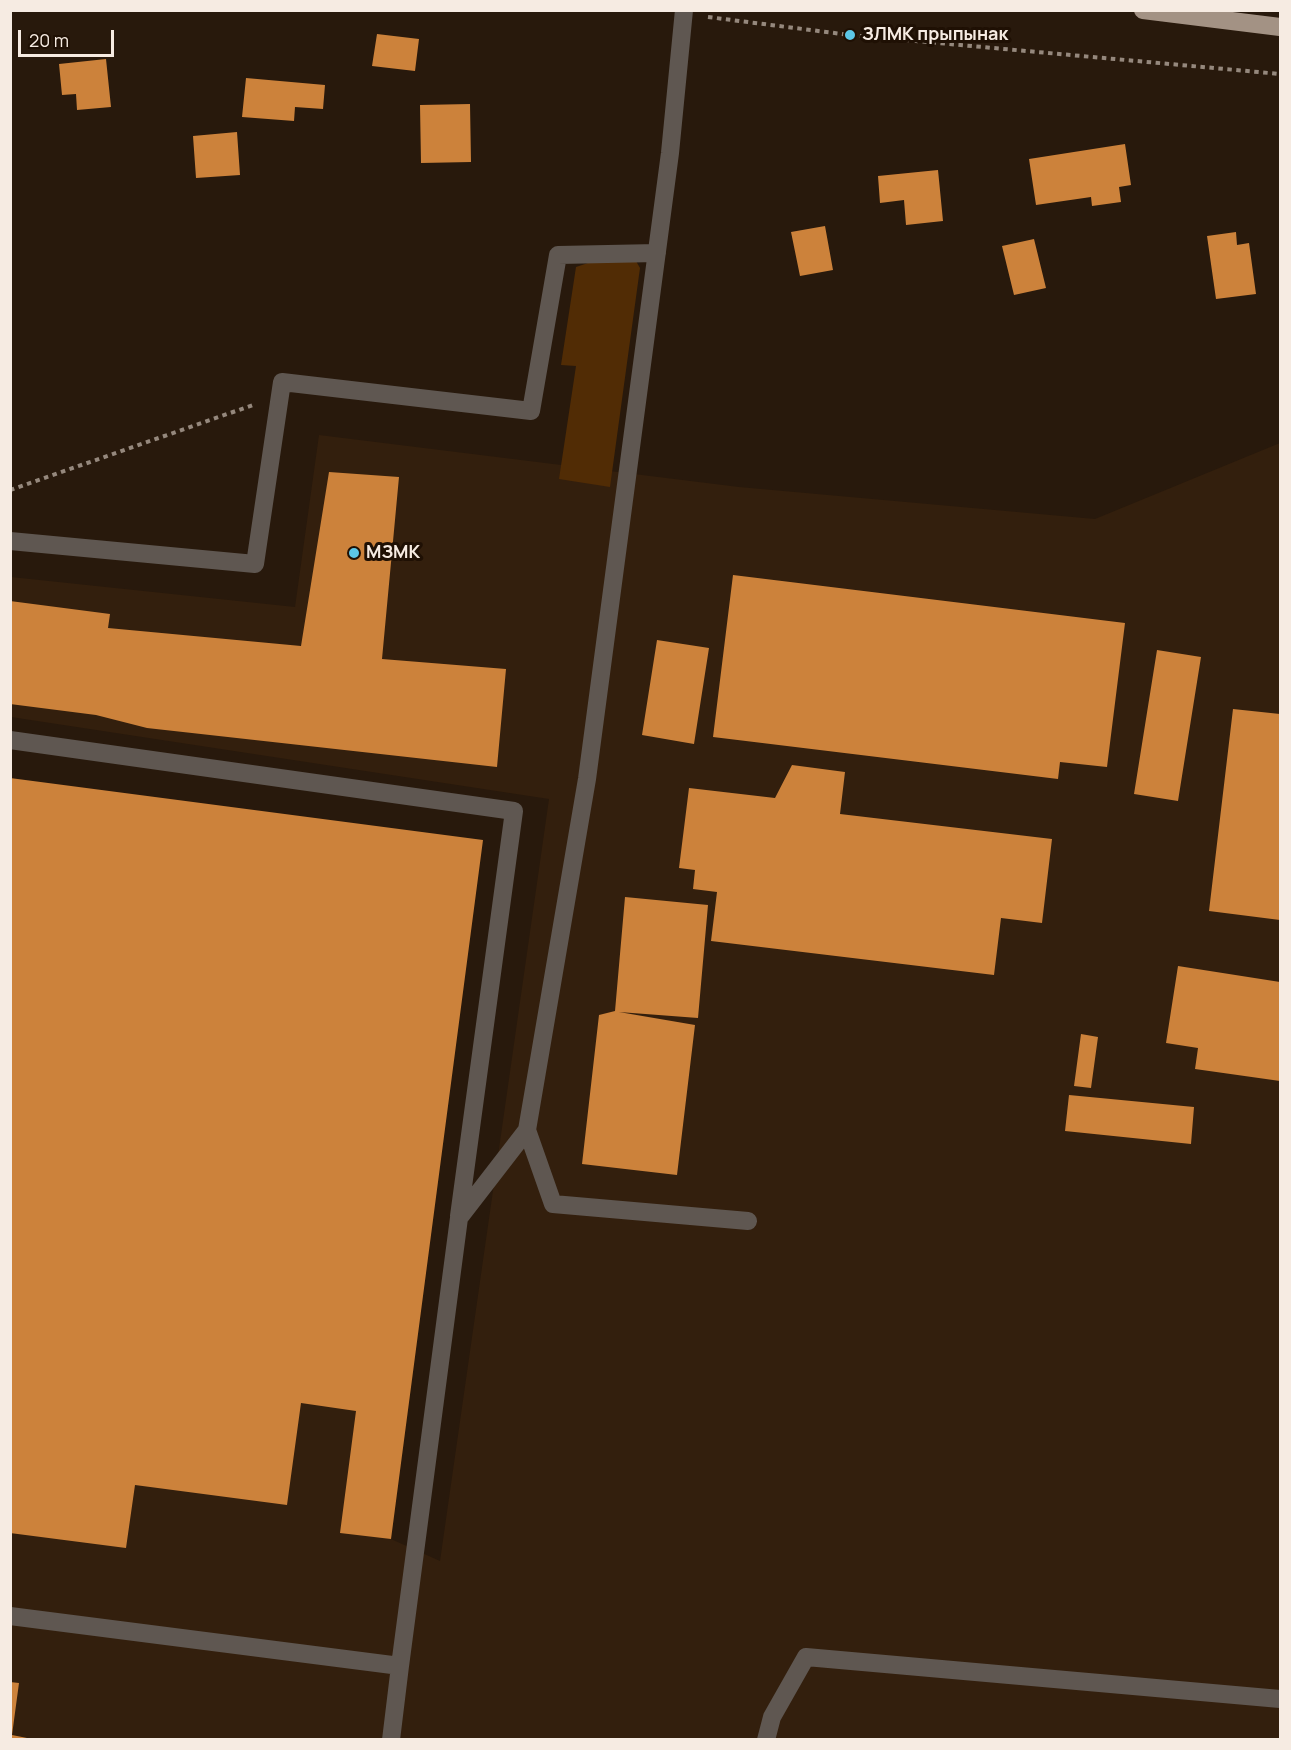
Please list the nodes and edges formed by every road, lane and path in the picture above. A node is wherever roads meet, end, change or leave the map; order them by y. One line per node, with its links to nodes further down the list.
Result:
1 (1143, 10): 3 (main road)
2 (684, 12): 4 (path); 5 (lane)
3 (1281, 27)
4 (1281, 74)
5 (657, 253): 6 (lane); 10 (lane)
6 (280, 396): 7 (path); 8 (lane)
7 (10, 490)
8 (10, 541)
9 (10, 740): 11 (lane)
10 (527, 1130): 11 (lane); 12 (lane)
11 (459, 1218): 14 (lane)
12 (748, 1221)
13 (10, 1616): 14 (lane)
14 (400, 1666): 16 (lane)
15 (1281, 1699): 17 (lane)
16 (391, 1740)
17 (766, 1740)

